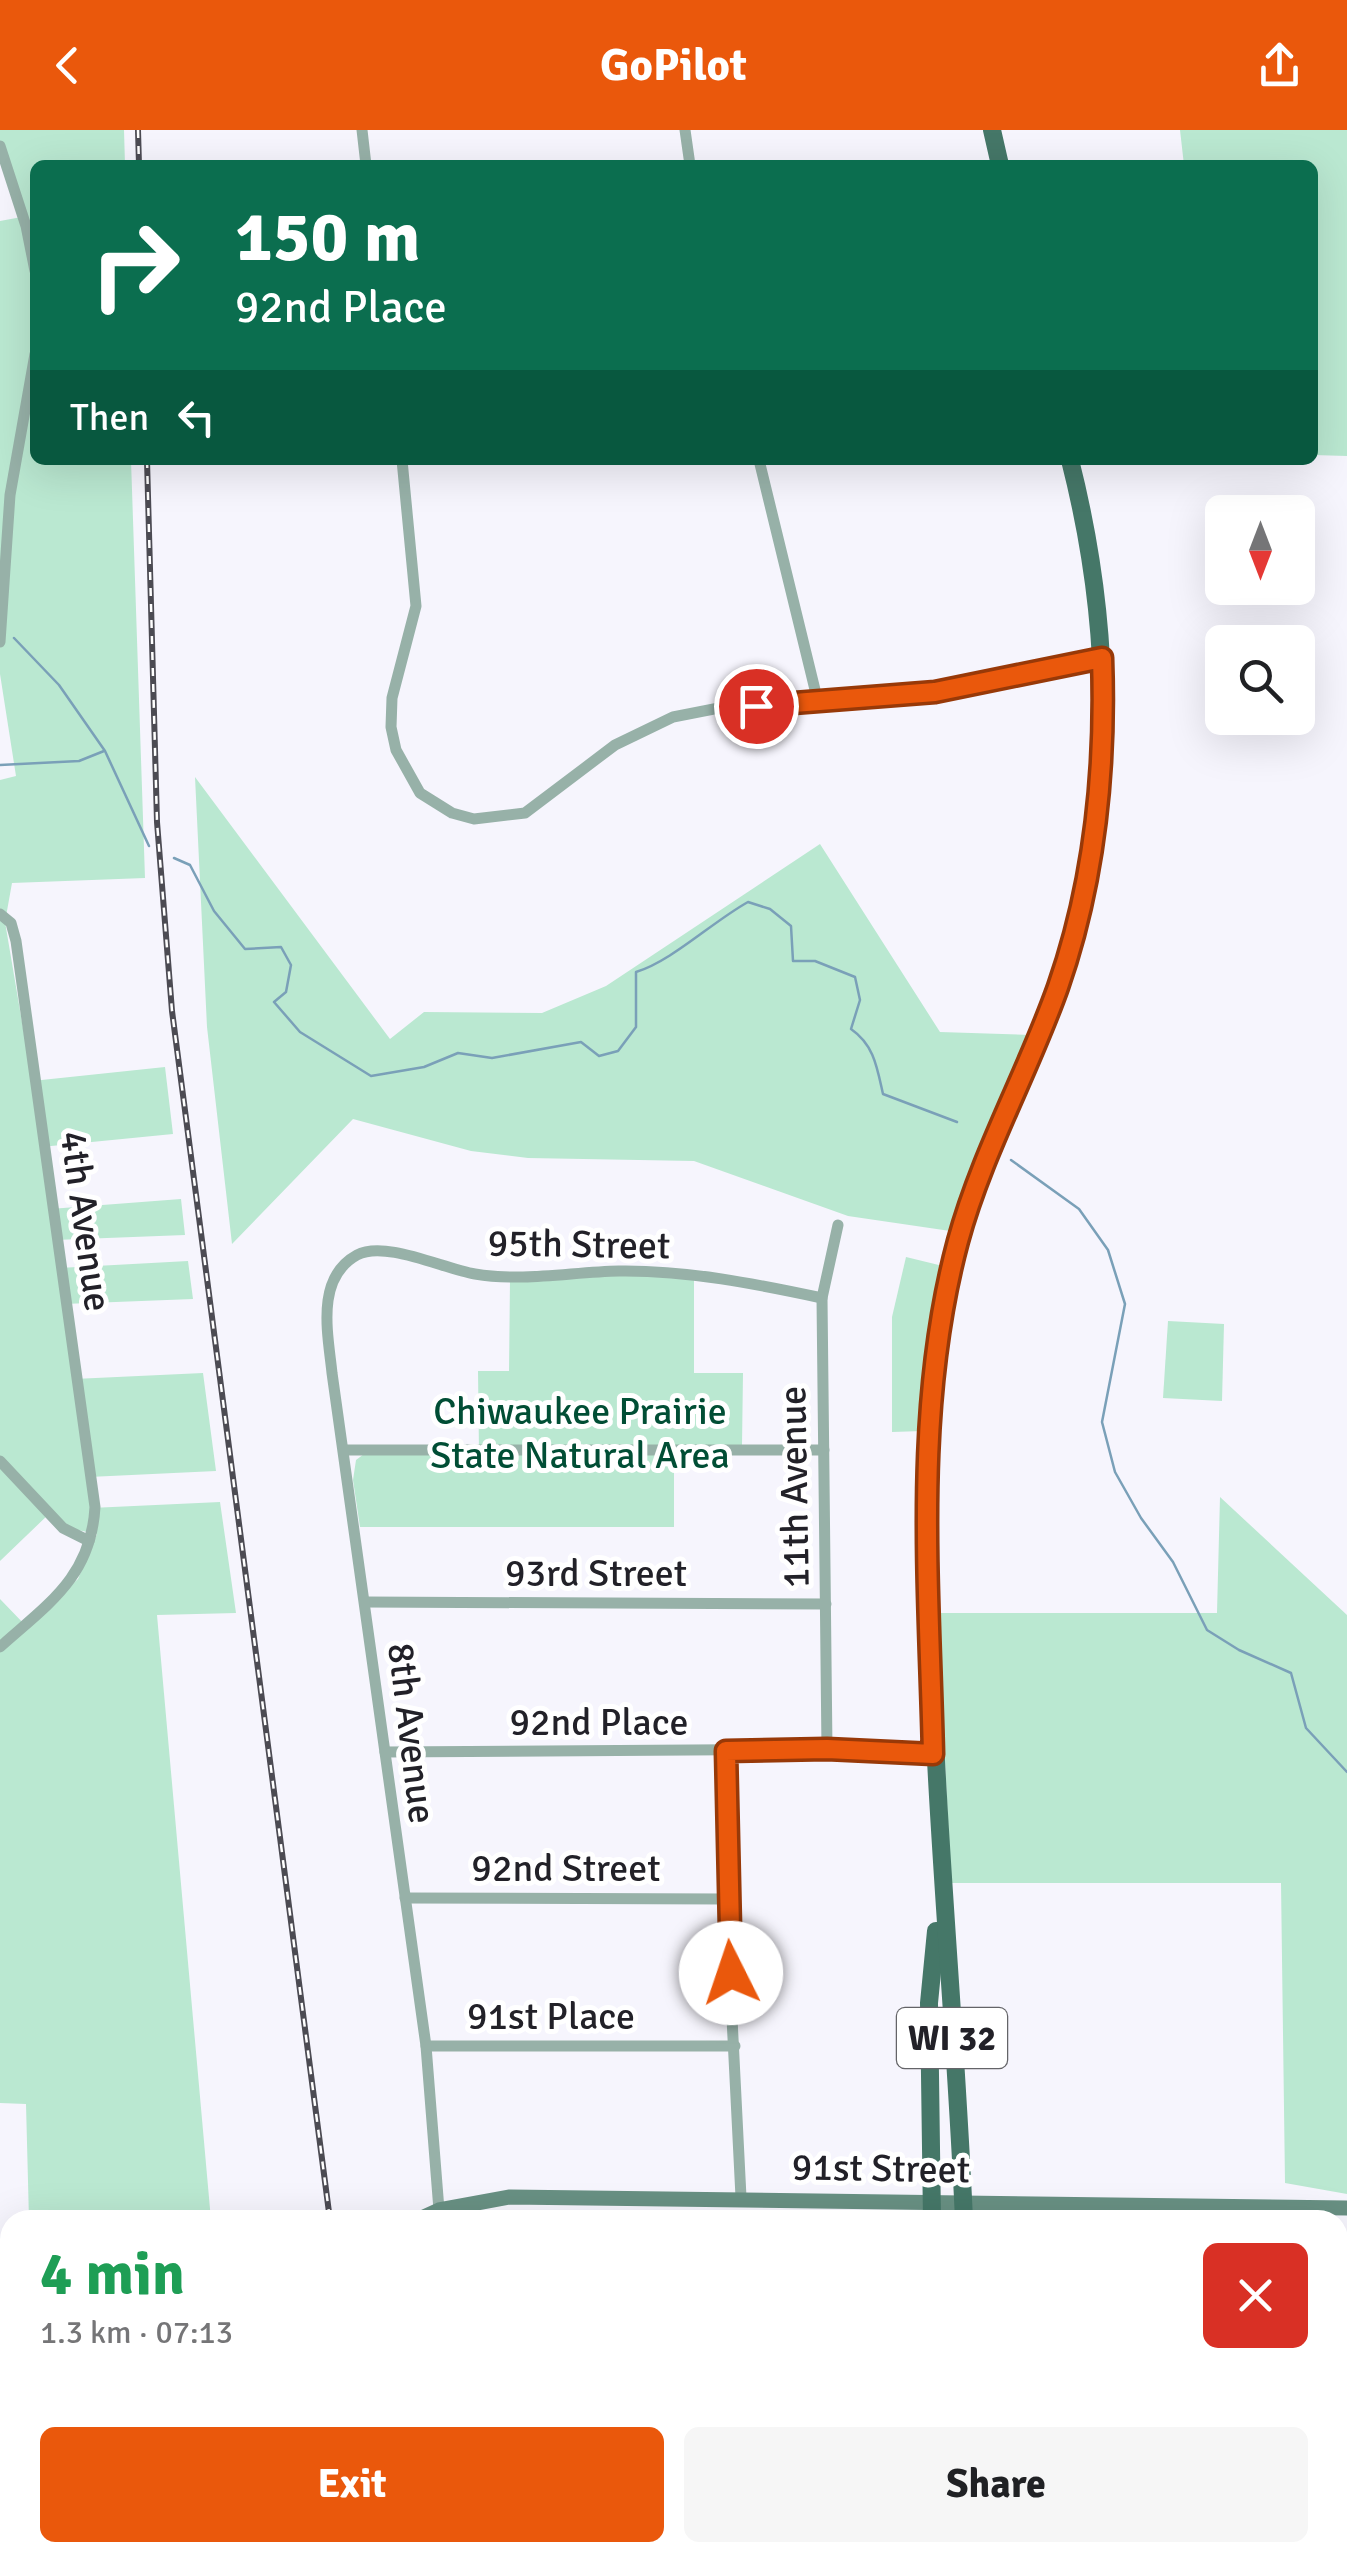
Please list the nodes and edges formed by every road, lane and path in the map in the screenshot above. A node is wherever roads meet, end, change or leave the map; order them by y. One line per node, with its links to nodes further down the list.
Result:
1 (362, 130): 5 (street)
2 (684, 130): 6 (street)
3 (992, 130): 7 (main road)
4 (0, 146): 8 (street)
5 (365, 160)
6 (689, 160)
7 (999, 160)
8 (30, 246)
9 (30, 382): 13 (street)
10 (402, 465): 15 (street)
11 (760, 465): 15 (street)
12 (1071, 465): 14 (main road, WI 32)
13 (0, 642)
14 (1102, 658): 15 (street); 30 (main road, WI 32)
15 (818, 702)
16 (0, 914): 23 (street, 4th Avenue)
17 (838, 1225): 19 (street, 11th Avenue)
18 (342, 1266): 19 (street, 95th Street); 20 (street, 8th Avenue)
19 (822, 1298): 21 (street, 11th Avenue)
20 (346, 1450): 21 (street); 24 (street, 8th Avenue)
21 (824, 1450): 25 (street, 11th Avenue)
22 (0, 1462): 23 (street)
23 (89, 1541): 26 (street)
24 (365, 1602): 25 (street, 93rd Street); 29 (street, 8th Avenue)
25 (826, 1604): 27 (street, 11th Avenue)
26 (0, 1646)
27 (827, 1749): 28 (street, 92nd Place); 30 (street, 92nd Place)
28 (726, 1751): 29 (street, 92nd Place); 33 (street)
29 (385, 1752): 32 (street, 8th Avenue)
30 (933, 1754): 31 (main road, WI 32)
31 (941, 1874): 40 (main road, WI 32); 41 (main road, WI 32)
32 (405, 1898): 33 (street, 92nd Street); 34 (street, 8th Avenue)
33 (726, 1899): 35 (street)
34 (426, 2046): 35 (street, 91st Place); 38 (street, 8th Avenue)
35 (736, 2046): 36 (street)
36 (741, 2198): 38 (street, 91st Street); 39 (street, 91st Street)
37 (1347, 2208): 42 (street, 91st Street)
38 (439, 2210)
39 (916, 2210)
40 (931, 2210)
41 (963, 2210)
42 (1294, 2210)

